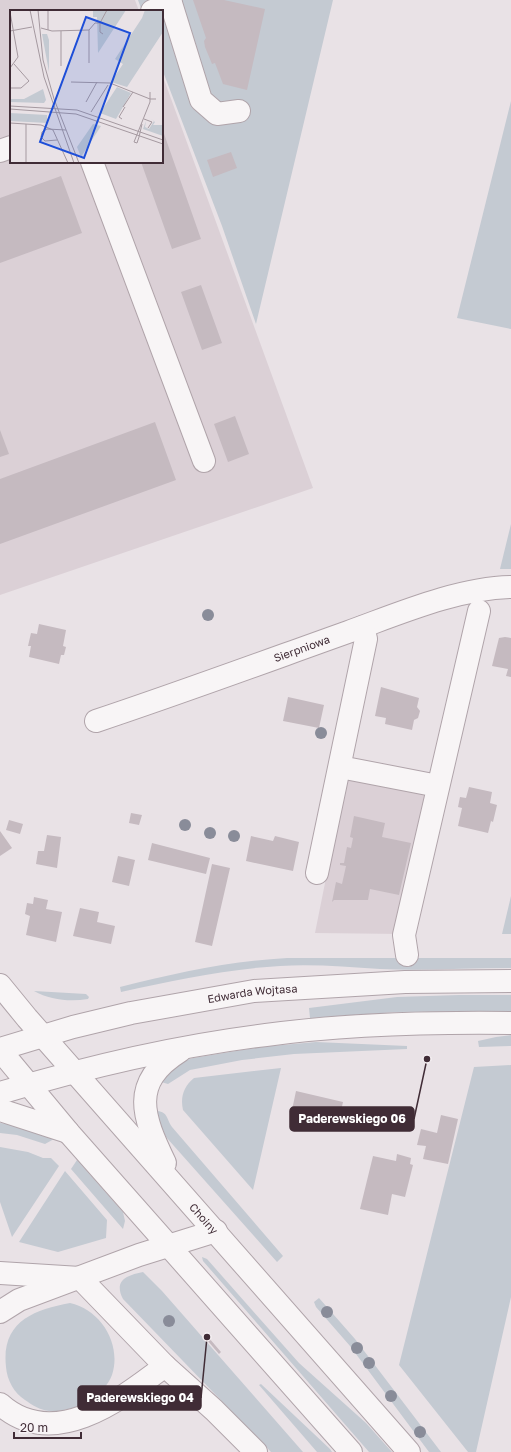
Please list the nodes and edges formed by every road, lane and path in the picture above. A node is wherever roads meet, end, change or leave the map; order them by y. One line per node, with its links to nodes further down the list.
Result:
1 (164, 5): 2 (street)
2 (239, 111)
3 (10, 147): 4 (street)
4 (0, 151)
5 (92, 163): 6 (street)
6 (204, 461)
7 (511, 587): 9 (street, Sierpniowa)
8 (479, 611): 12 (street)
9 (363, 626): 10 (street, Sierpniowa); 11 (street)
10 (96, 721)
11 (340, 767): 12 (street); 13 (street)
12 (438, 786): 14 (street)
13 (318, 873)
14 (406, 955)
15 (511, 981): 18 (street, Edwarda Wojtasa)
16 (0, 985): 18 (street, Choiny)
17 (511, 1023): 19 (street)
18 (42, 1035): 20 (street, Edwarda Wojtasa); 21 (street, Choiny)
19 (188, 1047): 21 (street); 26 (street)
20 (0, 1049): 22 (street)
21 (75, 1072): 22 (street); 26 (street, Choiny)
22 (28, 1085): 23 (street); 25 (street)
23 (0, 1093)
24 (0, 1110): 25 (street)
25 (69, 1132): 28 (street)
26 (177, 1187): 27 (street, Choiny)
27 (216, 1231): 28 (street); 36 (street, Choiny)
28 (169, 1245): 30 (street); 35 (street)
29 (0, 1273): 30 (street)
30 (80, 1278): 31 (street); 32 (street)
31 (0, 1312)
32 (165, 1366): 33 (street); 34 (street)
33 (0, 1404)
34 (256, 1452)
35 (351, 1452)
36 (409, 1452)

